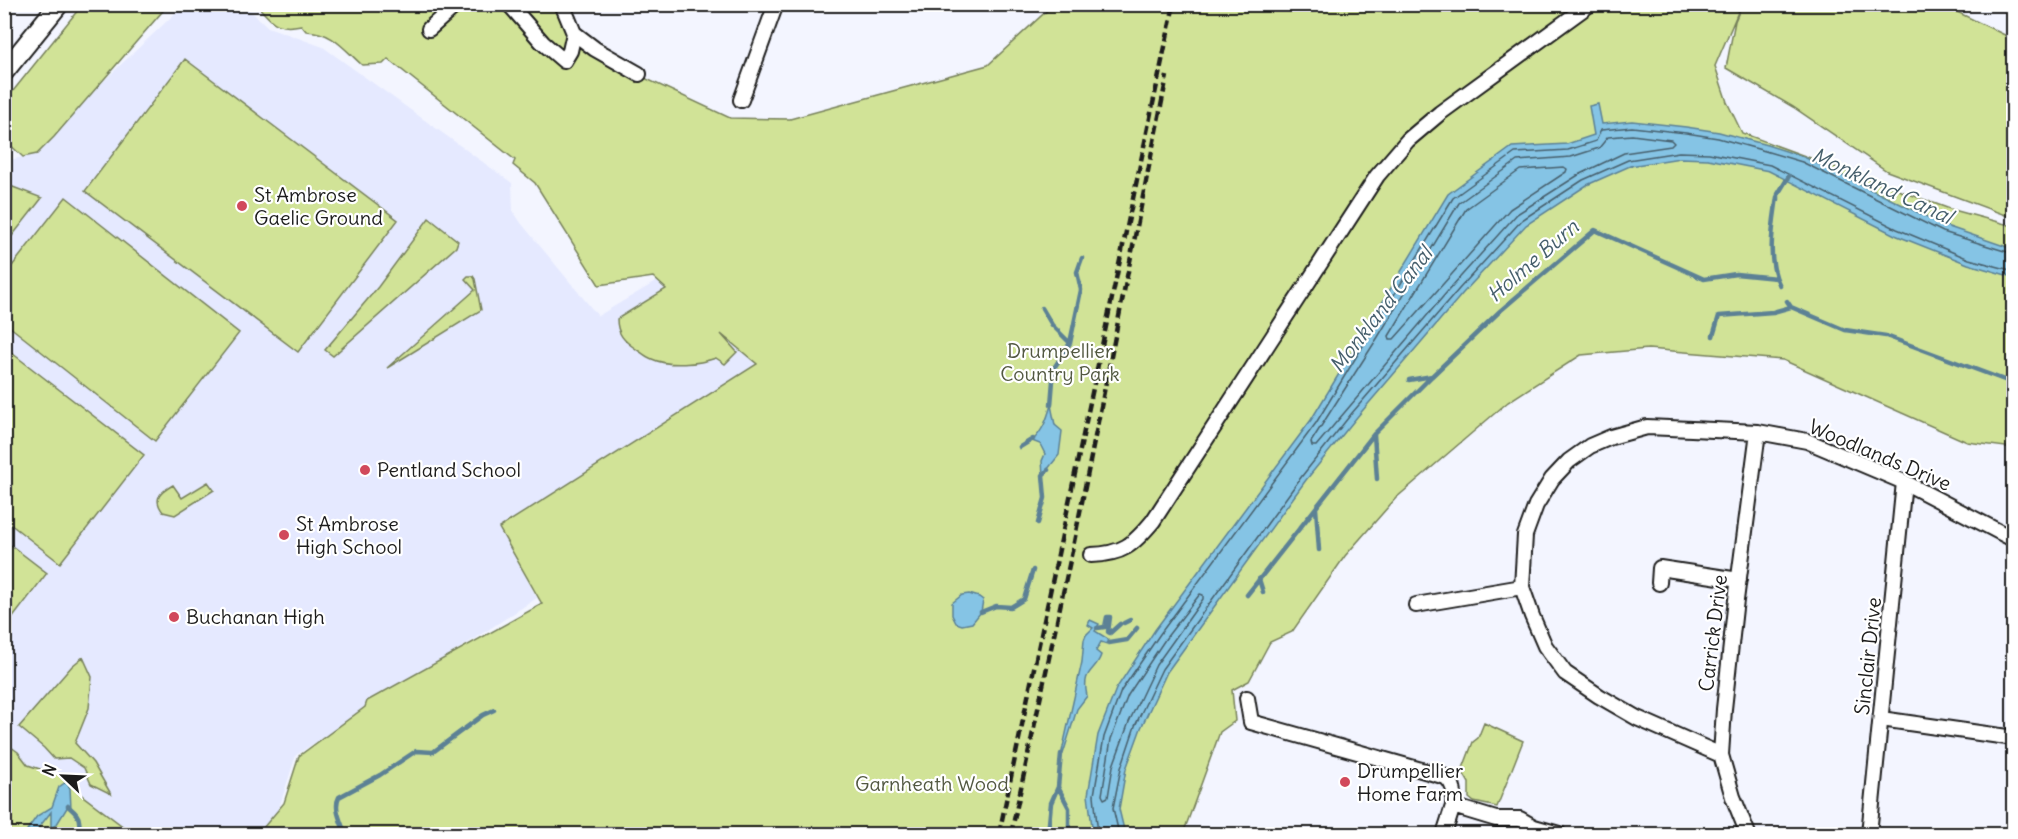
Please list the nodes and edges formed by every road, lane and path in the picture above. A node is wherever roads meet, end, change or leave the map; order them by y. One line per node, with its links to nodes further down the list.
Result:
1 (59, 4): 9 (street)
2 (457, 4): 7 (street)
3 (509, 4): 8 (street)
4 (562, 4): 8 (street)
5 (776, 4): 11 (street)
6 (1590, 4): 15 (street)
7 (429, 29)
8 (574, 33): 10 (street)
9 (4, 72)
10 (639, 74)
11 (741, 100)
12 (1758, 432): 13 (street, Woodlands Drive); 16 (street, Carrick Drive); 18 (street, Woodlands Drive)
13 (1904, 482): 14 (street, Woodlands Drive); 21 (street, Sinclair Drive)
14 (2013, 537)
15 (1091, 555)
16 (1739, 580): 17 (street); 23 (street, Carrick Drive)
17 (1659, 583)
18 (1522, 587): 19 (street); 23 (street, Woodlands Drive)
19 (1416, 605)
20 (1247, 698): 24 (street)
21 (1881, 719): 22 (street); 29 (street, Sinclair Drive)
22 (2013, 738)
23 (1721, 754): 28 (street, Carrick Drive)
24 (1453, 806): 25 (street); 26 (street)
25 (1533, 831): 27 (street)
26 (1444, 834)
27 (1558, 834)
28 (1748, 834)
29 (1869, 834)

